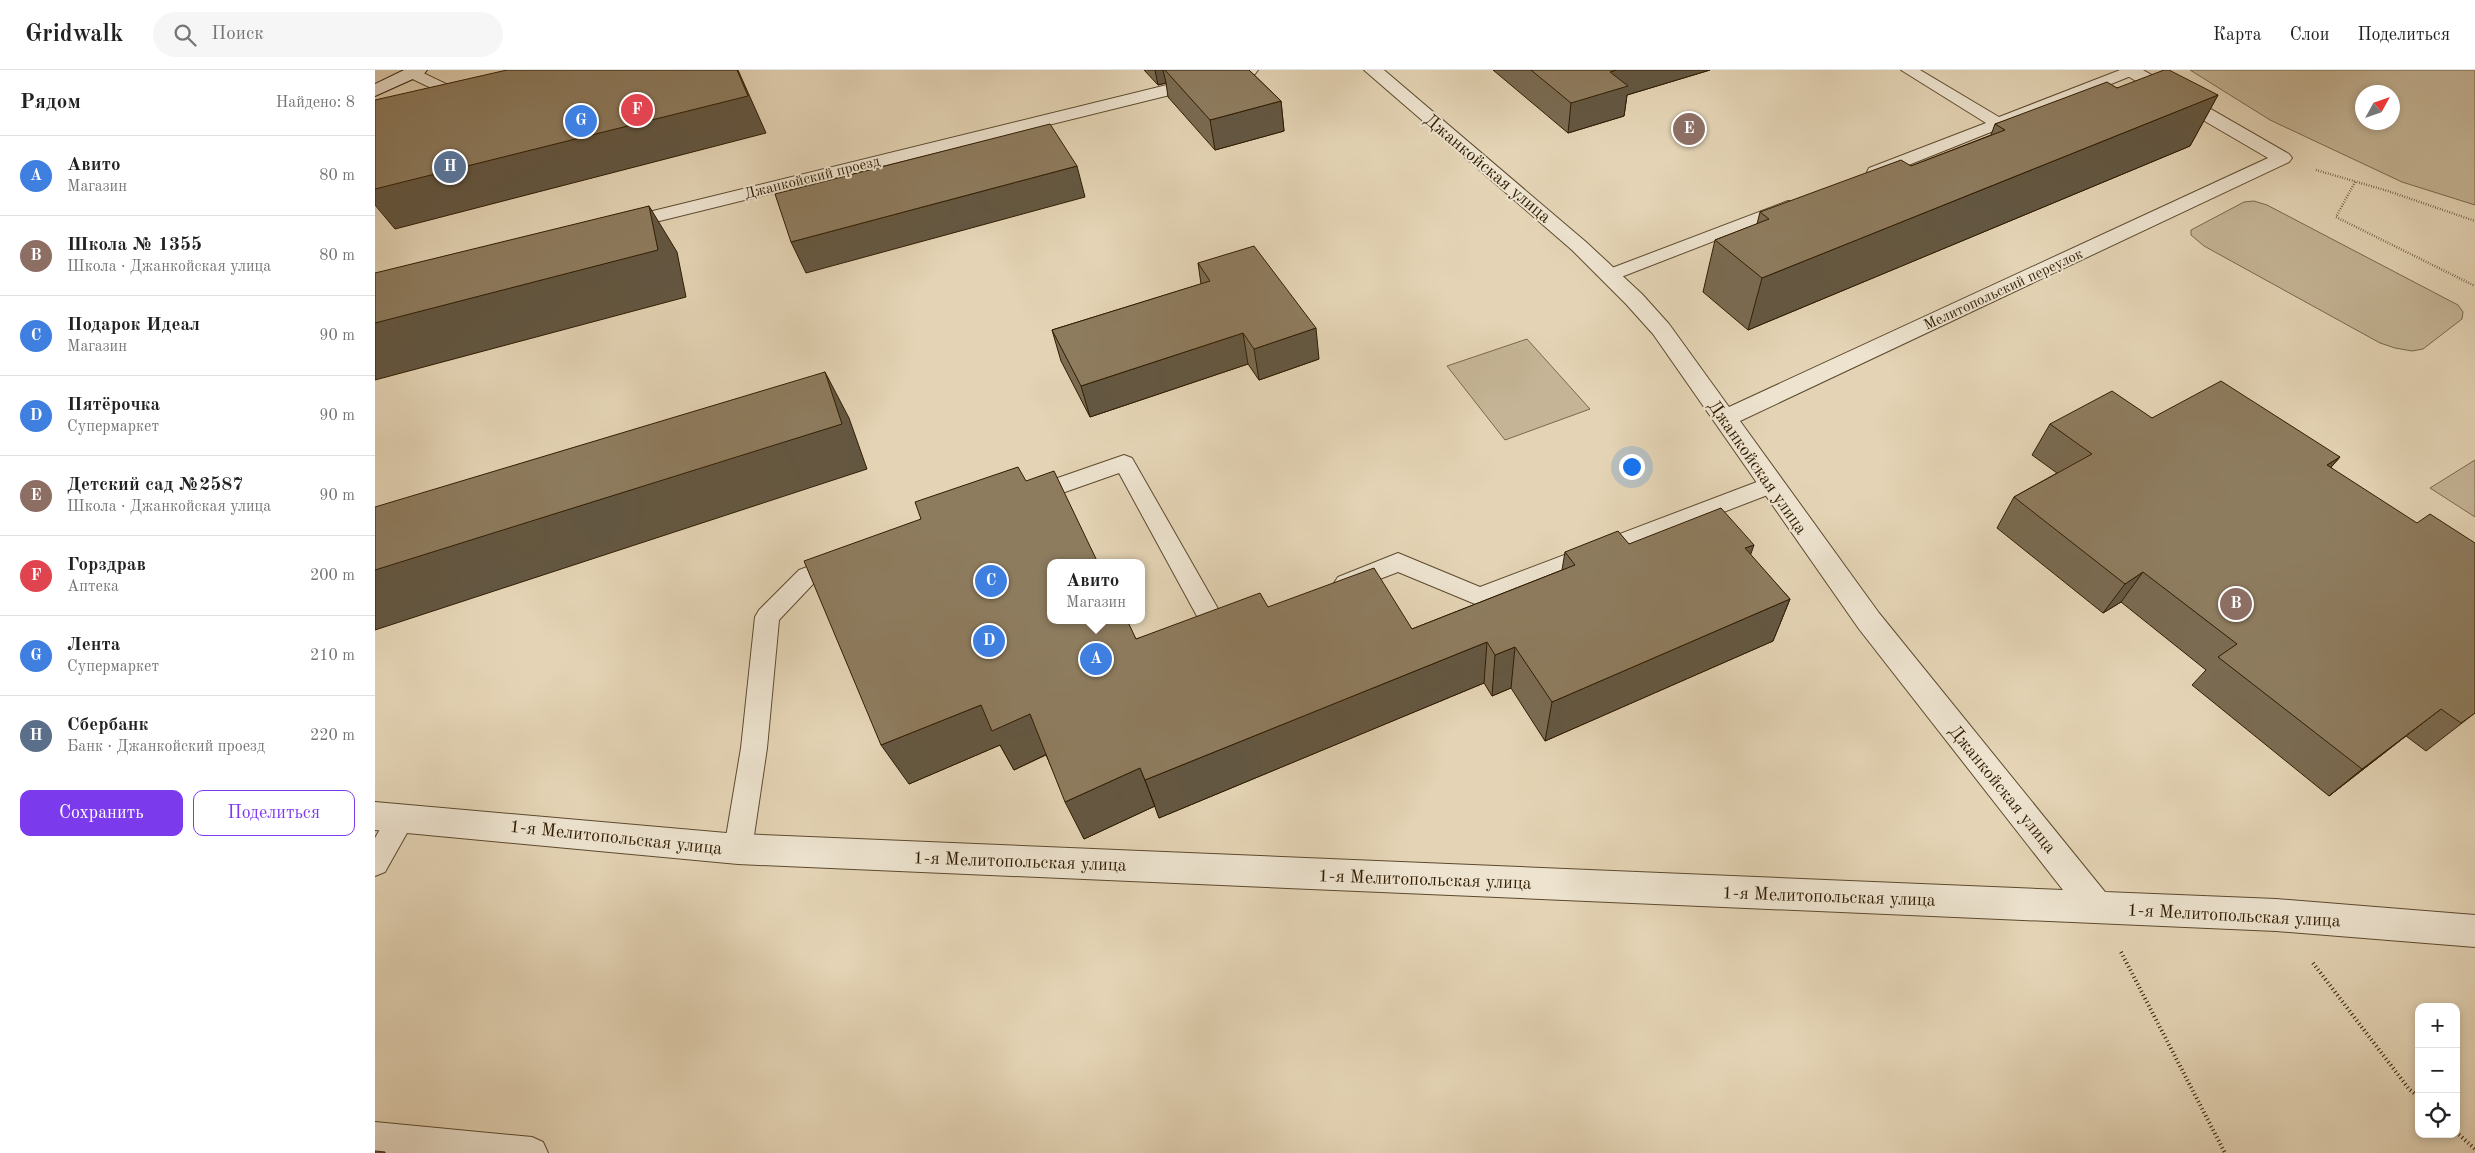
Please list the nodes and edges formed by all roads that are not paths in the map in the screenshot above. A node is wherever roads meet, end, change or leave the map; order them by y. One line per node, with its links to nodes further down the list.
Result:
1 (1249, 70): 11 (street, Джанкойский проезд)
2 (1373, 70): 12 (street, Джанкойская улица)
3 (1909, 70): 8 (lane)
4 (2131, 70): 8 (lane); 13 (street, Мелитопольский переулок)
5 (414, 71): 6 (street); 7 (lane)
6 (375, 91)
7 (481, 99)
8 (1999, 124): 9 (lane)
9 (1860, 178)
10 (1804, 200): 12 (lane)
11 (606, 228)
12 (1610, 275): 13 (street, Джанкойская улица)
13 (1724, 419): 14 (street, Джанкойская улица)
14 (1771, 485): 17 (lane); 22 (street, Джанкойская улица)
15 (1012, 503): 18 (lane)
16 (863, 556): 20 (lane)
17 (1326, 590)
18 (1246, 622)
19 (389, 816): 20 (street, 1-я Мелитопольская улица); 21 (lane)
20 (737, 849): 22 (street, 1-я Мелитопольская улица)
21 (375, 863)
22 (2097, 908): 23 (street, 1-я Мелитопольская улица)
23 (2475, 931)
24 (375, 1138): 25 (lane)
25 (532, 1153)

